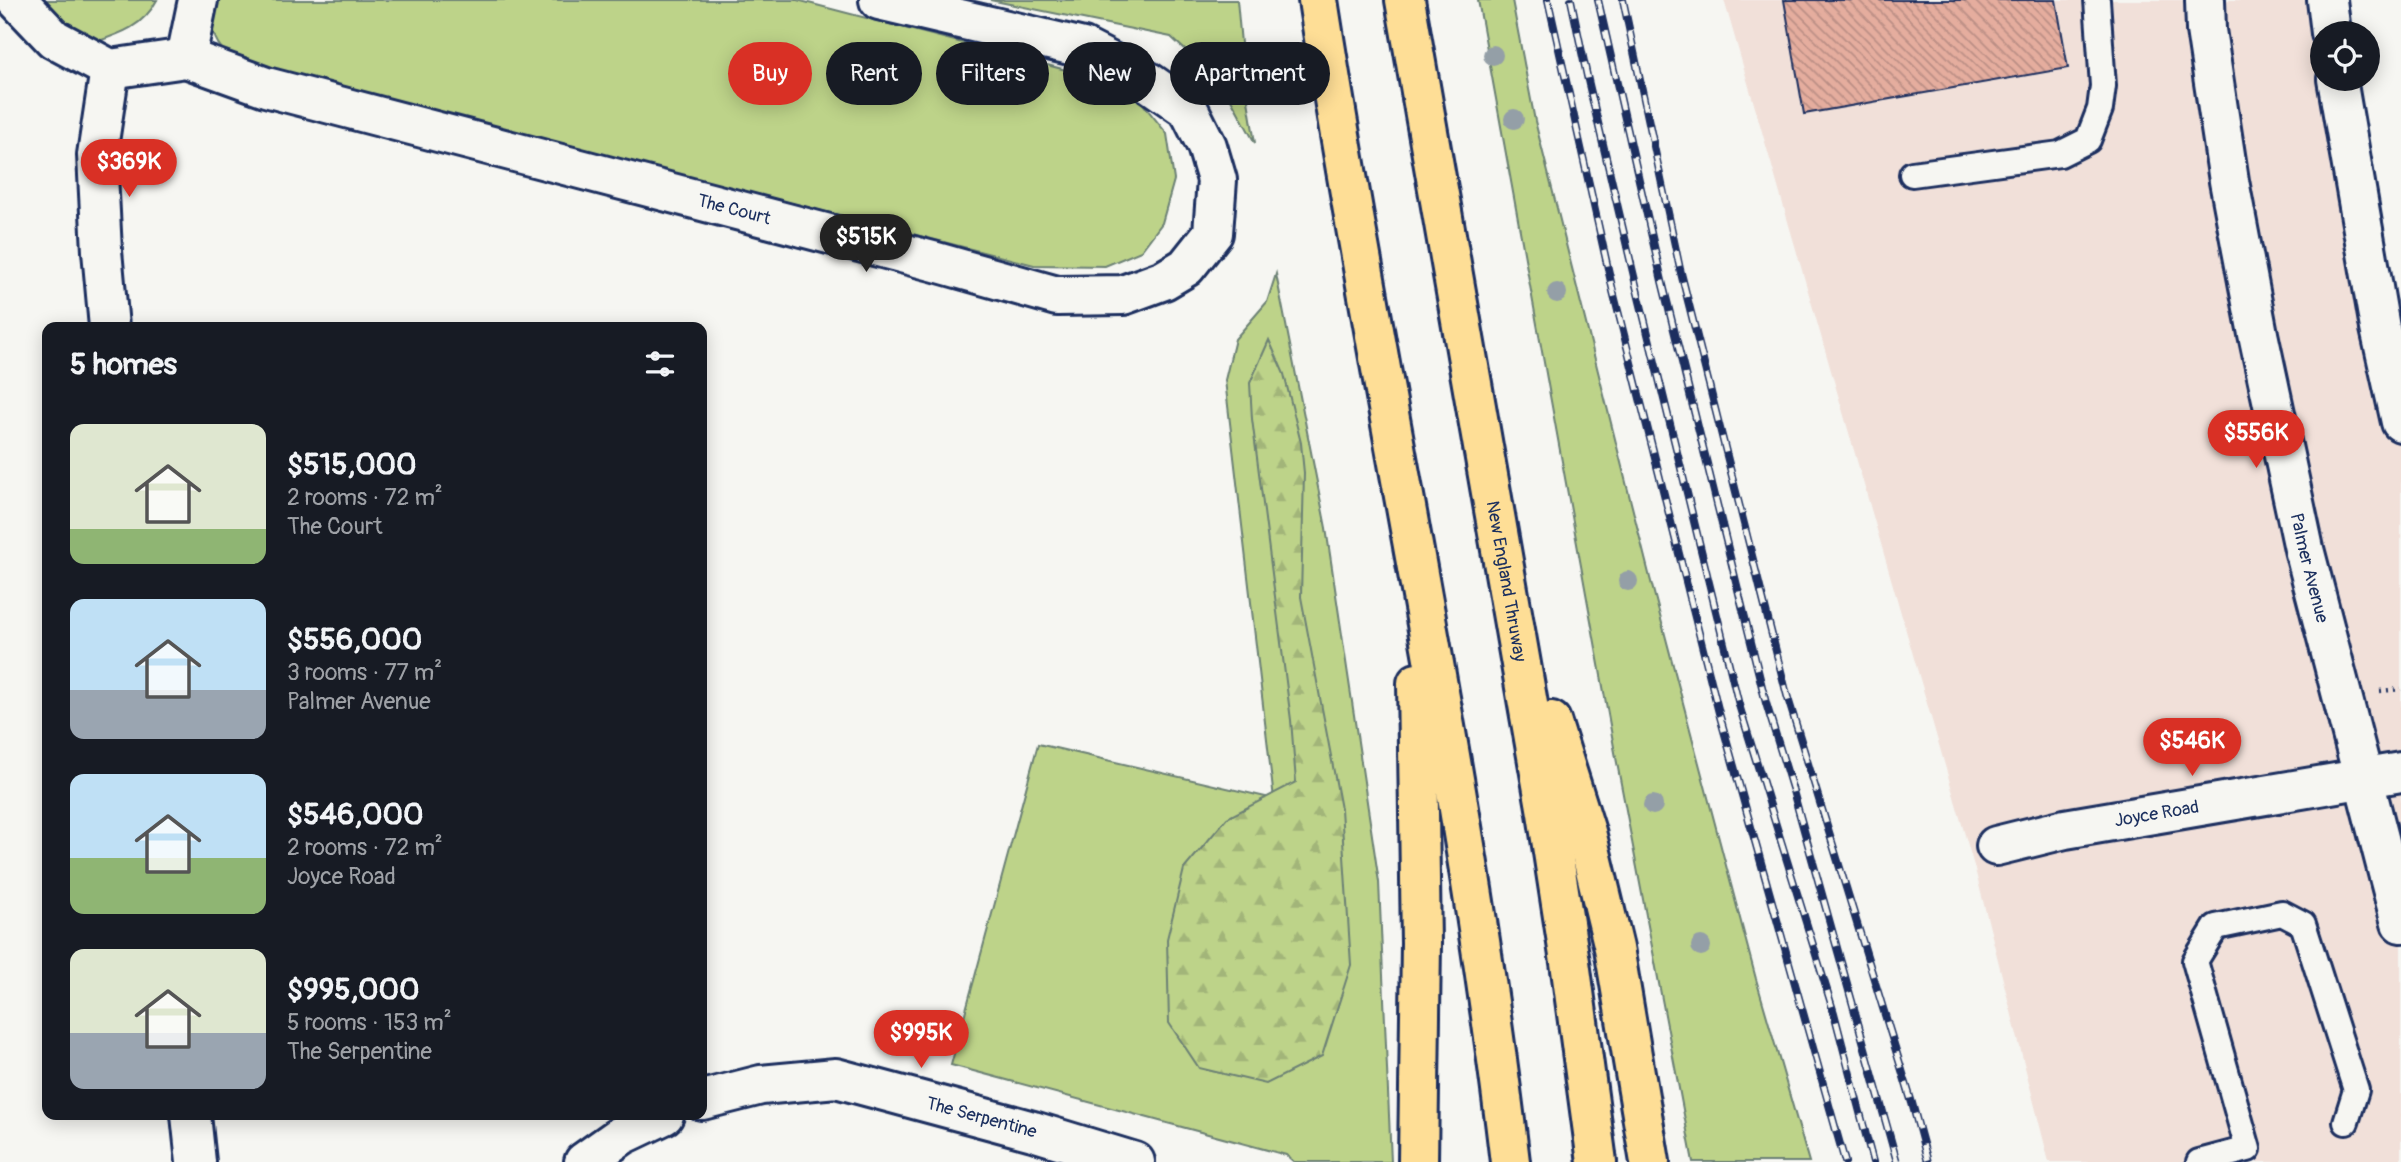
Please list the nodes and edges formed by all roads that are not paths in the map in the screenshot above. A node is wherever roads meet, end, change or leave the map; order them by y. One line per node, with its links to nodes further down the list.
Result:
1 (17, 0): 11 (street)
2 (198, 0): 10 (street)
3 (879, 0): 10 (street, The Court)
4 (1318, 0): 16 (highway)
5 (1405, 0): 17 (highway, New England Thruway)
6 (2097, 0): 13 (lane)
7 (2206, 0): 19 (street, Palmer Avenue)
8 (2327, 0): 9 (street)
9 (2330, 21)
10 (186, 58): 11 (street, The Court)
11 (110, 69): 14 (street)
12 (2339, 91): 15 (street)
13 (1912, 174)
14 (109, 322)
15 (2401, 422)
16 (1416, 562): 29 (highway); 30 (highway)
17 (1509, 592): 31 (highway, New England Thruway); 32 (highway)
18 (2401, 772): 19 (street, Joyce Road)
19 (2363, 779): 20 (street, Joyce Road); 21 (street, Palmer Avenue)
20 (1996, 846)
21 (2401, 923)
22 (707, 1099): 28 (street, The Serpentine)
23 (192, 1120): 26 (street)
24 (654, 1120): 27 (street)
25 (2346, 1122): 33 (lane)
26 (196, 1162)
27 (584, 1162)
28 (1135, 1162)
29 (1418, 1162)
30 (1510, 1162)
31 (1597, 1162)
32 (1650, 1162)
33 (2199, 1162)

